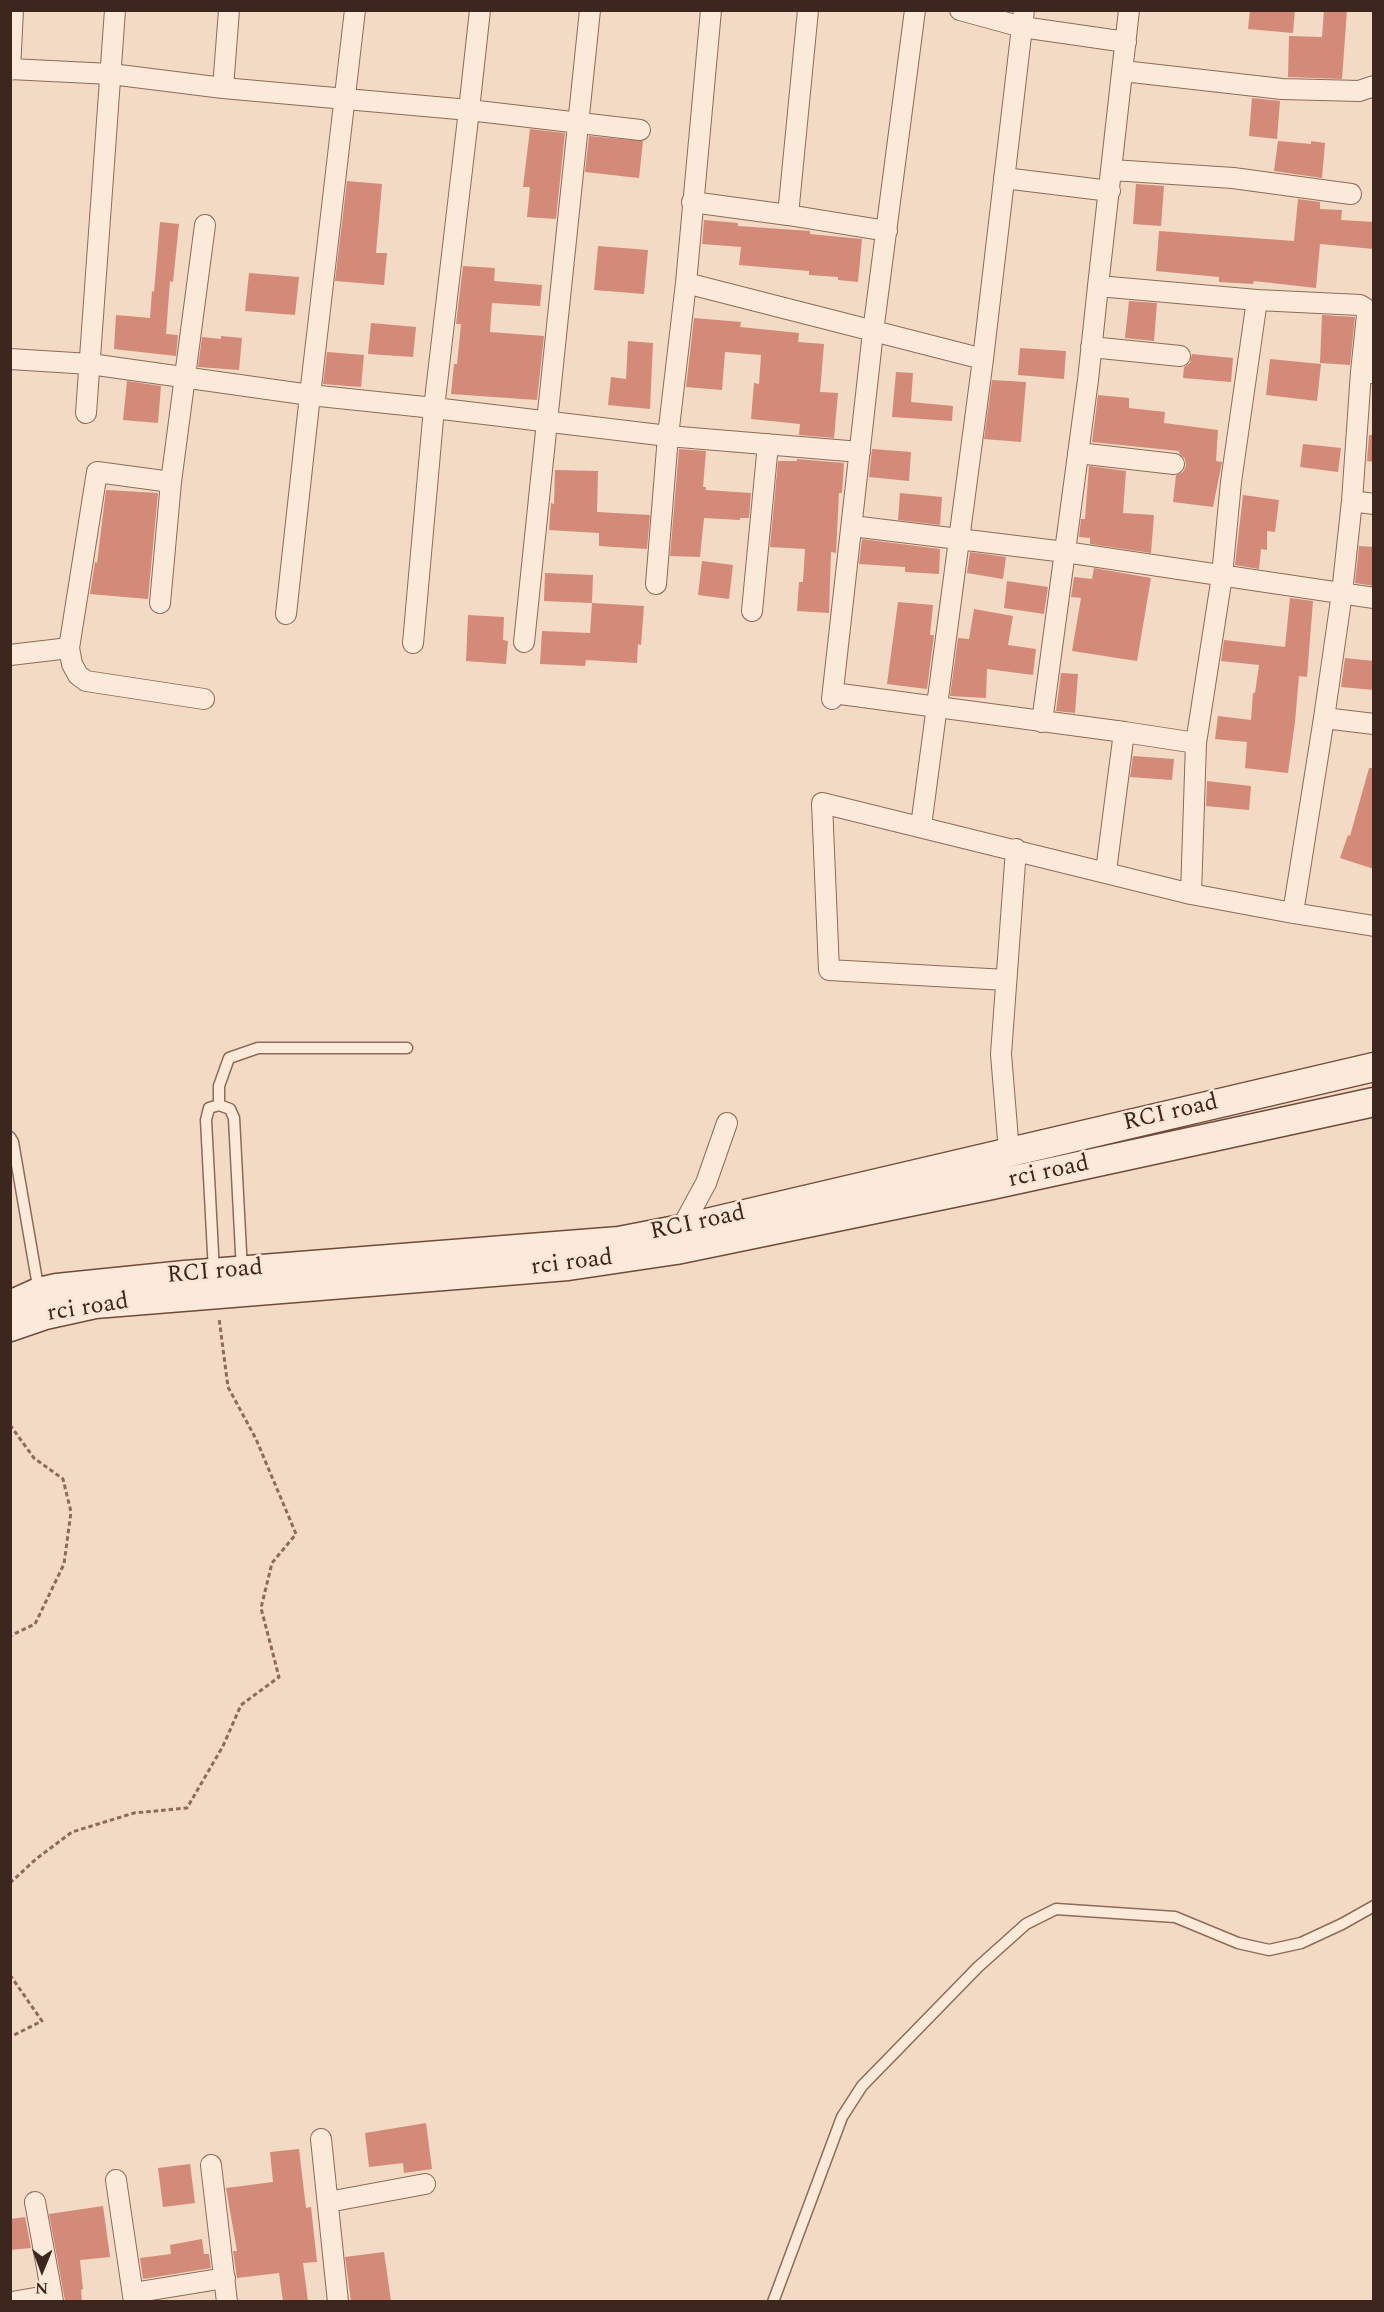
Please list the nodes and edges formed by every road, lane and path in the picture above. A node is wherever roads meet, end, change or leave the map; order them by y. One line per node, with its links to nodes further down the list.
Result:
1 (13, 10): 14 (street)
2 (115, 10): 16 (street)
3 (229, 10): 18 (street)
4 (355, 10): 19 (street)
5 (480, 10): 20 (street)
6 (590, 10): 21 (street)
7 (711, 10): 27 (street)
8 (808, 10): 28 (street)
9 (915, 10): 30 (street)
10 (960, 10): 12 (street)
11 (1129, 10): 13 (street)
12 (1023, 19): 13 (street); 24 (street)
13 (1126, 42): 15 (street)
14 (10, 69): 16 (street)
15 (1123, 71): 17 (street); 23 (street)
16 (111, 74): 18 (street); 39 (street)
17 (1374, 86)
18 (223, 88): 19 (street)
19 (346, 99): 20 (street); 42 (street)
20 (469, 110): 21 (street); 43 (street)
21 (578, 123): 22 (street); 45 (street)
22 (639, 130)
23 (1112, 170): 25 (street); 26 (street)
24 (1004, 178): 25 (street); 38 (street)
25 (1110, 191): 32 (street)
26 (1351, 194)
27 (692, 202): 28 (street); 31 (street)
28 (788, 215): 30 (street)
29 (205, 225): 41 (street)
30 (887, 231): 34 (street)
31 (686, 283): 34 (street); 47 (street)
32 (1098, 286): 33 (street); 35 (street)
33 (1257, 300): 40 (street); 58 (street)
34 (873, 332): 38 (street); 49 (street)
35 (1091, 347): 36 (street); 50 (street)
36 (1180, 356)
37 (10, 359): 39 (street)
38 (983, 359): 56 (street)
39 (90, 364): 41 (street); 44 (street)
40 (1367, 373): 46 (street)
41 (185, 376): 42 (street); 52 (street)
42 (310, 396): 43 (street); 64 (street)
43 (434, 408): 45 (street); 66 (street)
44 (86, 413)
45 (546, 422): 47 (street); 65 (street)
46 (1366, 429): 53 (street)
47 (668, 436): 48 (street); 59 (street)
48 (768, 444): 49 (street); 63 (street)
49 (860, 452): 55 (street)
50 (1078, 453): 51 (street); 57 (street)
51 (1174, 464)
52 (171, 482): 62 (street); 67 (street)
53 (1352, 501): 54 (street); 60 (street)
54 (1374, 504)
55 (852, 526): 56 (street); 70 (street)
56 (960, 538): 57 (street); 70 (street)
57 (1065, 552): 58 (street); 72 (street)
58 (1222, 576): 60 (street); 75 (street)
59 (656, 584)
60 (1341, 593): 61 (street); 71 (street)
61 (1374, 598)
62 (160, 603)
63 (752, 611)
64 (286, 614)
65 (524, 642)
66 (413, 643)
67 (69, 648): 68 (street); 69 (street)
68 (10, 655)
69 (204, 699)
70 (938, 707): 72 (street); 76 (street)
71 (1324, 718): 73 (street); 80 (street)
72 (1042, 722): 74 (street)
73 (1374, 724)
74 (1124, 732): 75 (street); 78 (street)
75 (1196, 743): 79 (street)
76 (921, 826): 77 (street); 82 (street)
77 (1016, 849): 78 (street); 82 (street)
78 (1106, 871): 79 (street)
79 (1191, 894): 80 (street)
80 (1293, 913): 81 (street)
81 (1374, 926)
82 (1006, 980): 90 (street)
83 (407, 1048): 86 (lane)
84 (1374, 1066): 88 (main road, RCI road)
85 (1374, 1102): 91 (main road, rci road)
86 (219, 1105): 94 (lane); 94 (lane)
87 (727, 1123): 92 (street)
88 (1093, 1132): 90 (main road, RCI road); 91 (main road)
89 (10, 1137): 95 (lane)
90 (1009, 1152): 92 (main road, RCI road)
91 (1101, 1161): 93 (main road, rci road)
92 (681, 1229): 93 (main road, RCI road)
93 (411, 1268): 94 (main road, RCI road)
94 (224, 1279): 95 (main road, RCI road); 97 (main road, rci road); 100 (path)
95 (39, 1292): 96 (main road, RCI road)
96 (10, 1305)
97 (10, 1327)
98 (10, 1425): 99 (path)
99 (10, 1636)
100 (10, 1883)
101 (1374, 1906): 116 (lane)
102 (10, 1975): 103 (path)
103 (10, 2037)
104 (321, 2139): 109 (street)
105 (211, 2165): 110 (street)
106 (116, 2180): 111 (street)
107 (425, 2184): 109 (street)
108 (35, 2202): 112 (street)
109 (328, 2202): 115 (street)
110 (225, 2278): 111 (street); 114 (street)
111 (134, 2297)
112 (52, 2298): 113 (street)
113 (12, 2301)
114 (227, 2301)
115 (338, 2301)
116 (773, 2301)

